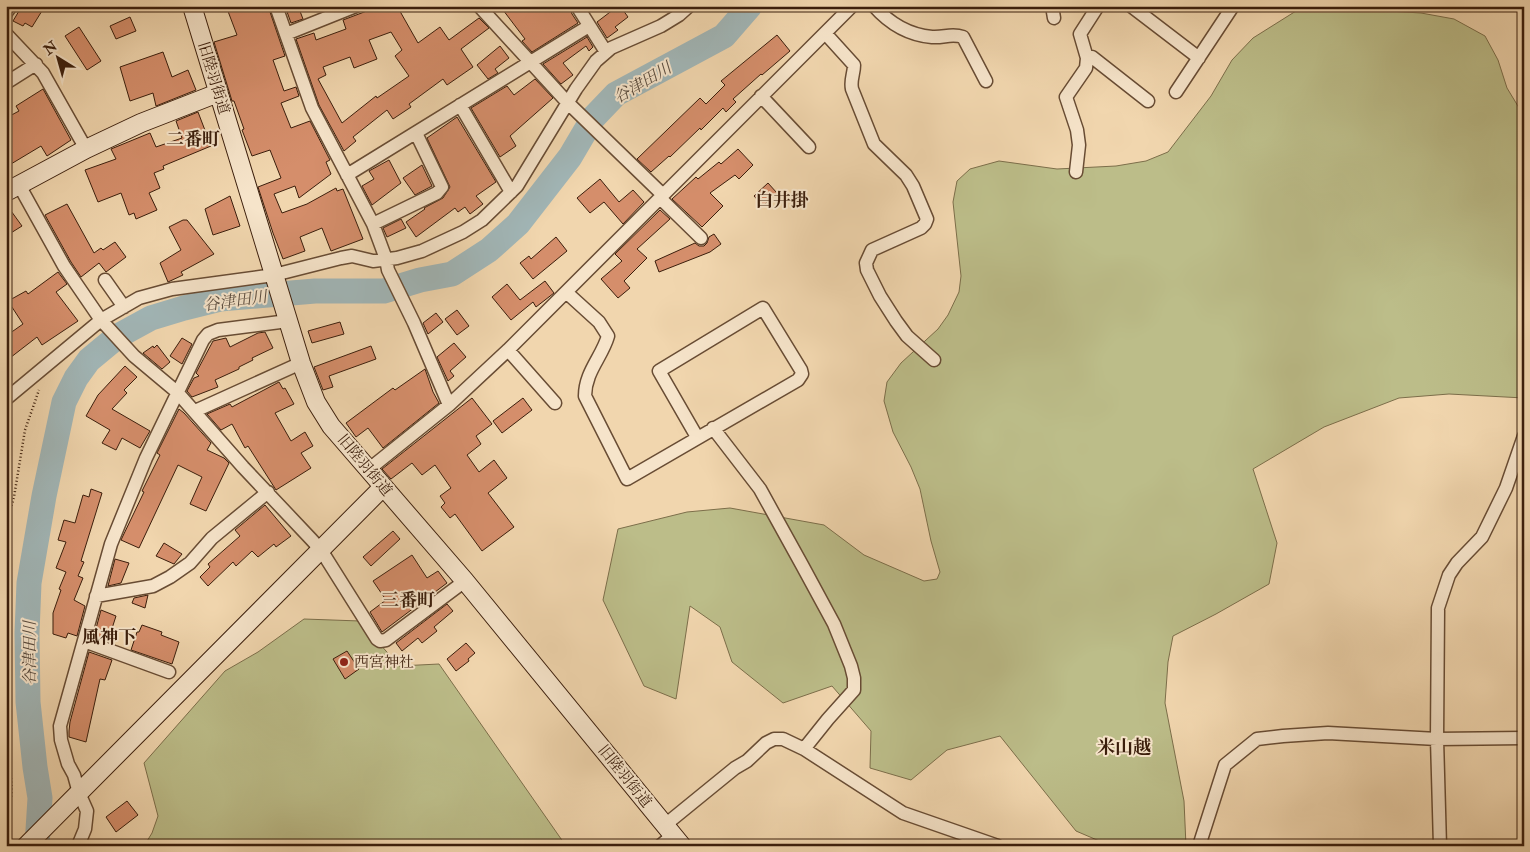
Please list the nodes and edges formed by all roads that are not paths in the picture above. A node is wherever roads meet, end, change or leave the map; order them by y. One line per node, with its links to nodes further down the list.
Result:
1 (11, 6): 13 (street)
2 (192, 6): 26 (street, 旧陸羽街道)
3 (276, 6): 17 (street)
4 (356, 6): 17 (street)
5 (479, 6): 21 (street)
6 (577, 6): 14 (street)
7 (689, 6): 18 (street)
8 (852, 6): 15 (street)
9 (874, 6): 23 (street)
10 (1098, 6): 19 (street)
11 (1131, 6): 20 (street)
12 (1233, 6): 20 (street)
13 (6, 13)
14 (589, 26): 18 (street); 21 (street)
15 (826, 33): 27 (street); 49 (street)
16 (6, 34): 22 (street)
17 (286, 34): 35 (street)
18 (606, 52): 29 (street)
19 (1087, 58): 28 (street); 34 (street)
20 (1199, 58): 25 (street)
21 (530, 62): 29 (street); 30 (street)
22 (36, 64): 24 (street); 33 (street)
23 (986, 81)
24 (6, 83)
25 (1176, 92)
26 (218, 93): 33 (street); 42 (street, 旧陸羽街道)
27 (761, 96): 32 (street); 38 (street)
28 (1148, 101)
29 (567, 102): 37 (street); 38 (street)
30 (460, 105): 31 (street); 37 (street)
31 (416, 133): 35 (street); 39 (street)
32 (809, 147)
33 (86, 149): 36 (street)
34 (1076, 172)
35 (347, 176): 39 (street)
36 (13, 188): 47 (street)
37 (511, 192): 41 (street)
38 (661, 196): 40 (street); 44 (street)
39 (373, 224): 41 (street)
40 (701, 238)
41 (387, 265): 42 (street); 54 (street)
42 (275, 279): 45 (street); 46 (street, 旧陸羽街道)
43 (105, 280): 45 (street)
44 (566, 292): 48 (street); 58 (street)
45 (124, 307): 47 (street)
46 (287, 317): 50 (street, 旧陸羽街道); 51 (street)
47 (101, 320): 51 (street); 52 (street)
48 (508, 350): 53 (street); 54 (street)
49 (934, 360)
50 (300, 362): 55 (street); 59 (street, 旧陸羽街道)
51 (177, 392): 55 (street); 64 (street)
52 (6, 399)
53 (555, 403)
54 (449, 405): 59 (street)
55 (195, 411): 61 (street)
56 (713, 428): 58 (street); 58 (street); 69 (street)
57 (1524, 436): 67 (street)
58 (697, 438)
59 (368, 470): 60 (street, 旧陸羽街道)
60 (383, 487): 62 (street); 63 (street, 旧陸羽街道)
61 (268, 492): 62 (street); 64 (street)
62 (321, 550): 63 (street); 70 (street)
63 (465, 582): 71 (street, 旧陸羽街道)
64 (96, 596): 65 (street)
65 (84, 641): 66 (street); 70 (street)
66 (169, 672)
67 (1437, 738): 68 (street); 75 (street); 76 (street)
68 (1524, 738)
69 (804, 748): 71 (street); 74 (street)
70 (74, 798): 72 (street); 73 (street)
71 (670, 838)
72 (26, 846)
73 (78, 846)
74 (998, 846)
75 (1199, 846)
76 (1440, 846)

